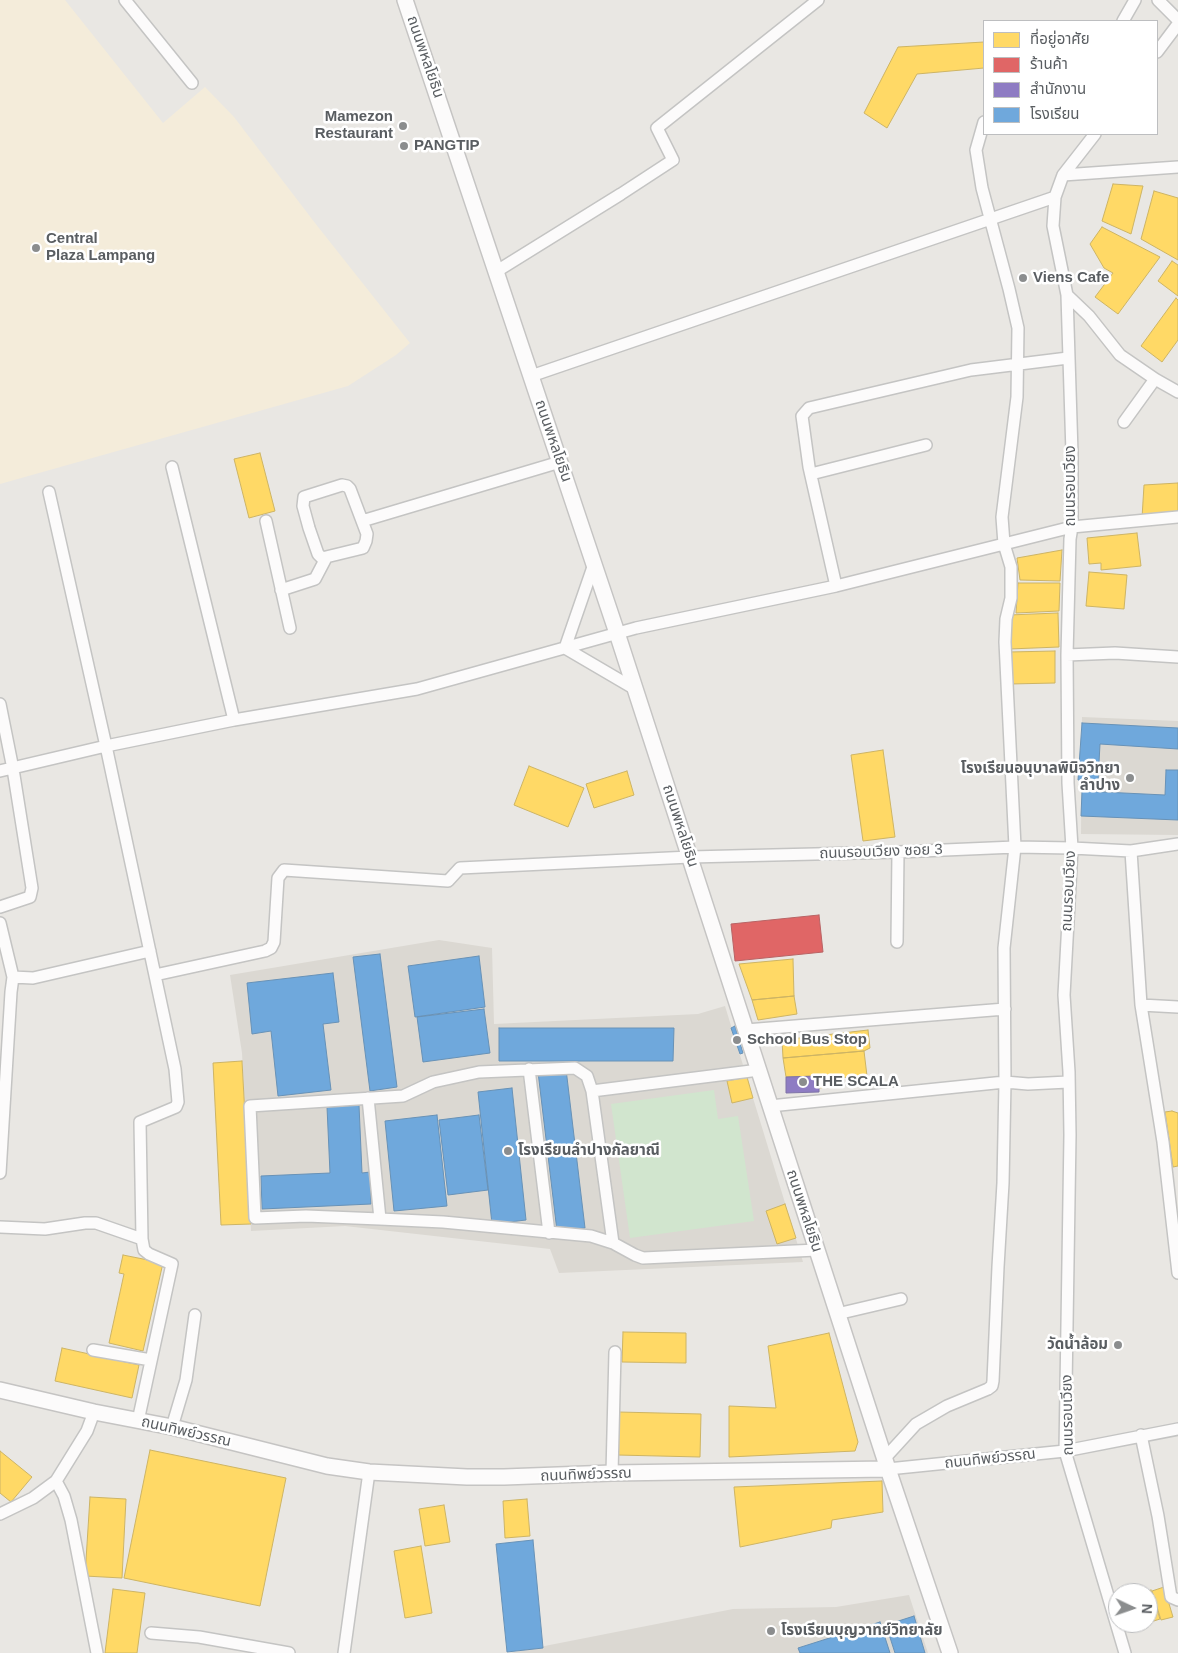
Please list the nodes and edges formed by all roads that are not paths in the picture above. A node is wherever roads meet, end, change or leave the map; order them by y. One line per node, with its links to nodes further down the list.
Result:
1 (125, 0): 10 (street)
2 (405, 0): 17 (main road, ถนนพหลโยธิน)
3 (818, 0): 17 (street)
4 (1135, 0): 6 (street)
5 (1158, 0): 7 (street)
6 (1124, 20)
7 (1178, 20)
8 (1178, 24): 9 (street)
9 (1158, 51)
10 (192, 84)
11 (983, 126): 16 (street)
12 (1094, 135): 14 (street, ถนนรอบเวียง)
13 (1178, 166): 14 (street)
14 (1063, 176): 15 (street, ถนนรอบเวียง)
15 (1055, 197): 16 (street); 18 (street, ถนนรอบเวียง)
16 (991, 218): 20 (street); 21 (street)
17 (497, 271): 21 (main road, ถนนพหลโยธิน)
18 (1066, 294): 19 (street, ถนนรอบเวียง); 22 (street)
19 (1068, 358): 20 (street); 33 (street, ถนนรอบเวียง)
20 (1018, 364): 28 (street); 34 (street)
21 (532, 376): 26 (main road, ถนนพหลโยธิน)
22 (1154, 379): 23 (street); 24 (street)
23 (1178, 392)
24 (1124, 422)
25 (926, 445): 28 (street)
26 (560, 462): 31 (street); 36 (main road, ถนนพหลโยธิน)
27 (172, 467): 46 (street)
28 (811, 474): 37 (street)
29 (49, 492): 47 (street)
30 (1178, 517): 33 (street)
31 (362, 520): 35 (street); 35 (street)
32 (266, 521): 38 (street)
33 (1072, 527): 34 (street); 42 (street, ถนนรอบเวียง)
34 (1004, 544): 37 (street); 51 (street)
35 (326, 558): 38 (street)
36 (594, 564): 40 (main road, ถนนพหลโยธิน); 41 (street)
37 (836, 586): 40 (street)
38 (281, 590): 39 (street)
39 (290, 628)
40 (617, 633): 41 (street); 44 (main road, ถนนพหลโยธิน)
41 (565, 648): 44 (street); 46 (street)
42 (1067, 655): 43 (street); 52 (street, ถนนรอบเวียง)
43 (1178, 657)
44 (636, 689): 55 (main road, ถนนพหลโยธิน)
45 (0, 704): 48 (street)
46 (234, 720): 47 (street)
47 (106, 746): 48 (street); 59 (street)
48 (13, 769): 49 (street); 56 (street)
49 (0, 772)
50 (1178, 844): 53 (street, ถนนรอบเวียง ซอย 3)
51 (1015, 847): 52 (street, ถนนรอบเวียง ซอย 3); 54 (street, ถนนรอบเวียง ซอย 3); 64 (street)
52 (1072, 848): 53 (street, ถนนรอบเวียง ซอย 3); 69 (street, ถนนรอบเวียง)
53 (1131, 851): 62 (street)
54 (898, 852): 55 (street, ถนนรอบเวียง ซอย 3); 58 (street)
55 (690, 857): 60 (street, ถนนรอบเวียง ซอย 3); 65 (main road, ถนนพหลโยธิน)
56 (0, 906)
57 (0, 924): 61 (street)
58 (897, 942)
59 (150, 951): 60 (street); 61 (street)
60 (155, 975): 78 (street)
61 (13, 977): 73 (street)
62 (1141, 1005): 63 (street); 81 (street)
63 (1178, 1006)
64 (1005, 1009): 65 (street); 68 (street)
65 (746, 1030): 67 (main road, ถนนพหลโยธิน)
66 (529, 1069): 70 (street); 71 (street); 77 (street)
67 (759, 1070): 70 (street); 72 (main road, ถนนพหลโยธิน)
68 (1005, 1082): 69 (street); 72 (street); 95 (street)
69 (1068, 1082): 94 (street, ถนนรอบเวียง)
70 (592, 1091): 79 (street)
71 (368, 1098): 75 (street); 75 (street)
72 (770, 1106): 80 (main road, ถนนพหลโยธิน)
73 (1, 1139): 74 (street)
74 (0, 1173)
75 (380, 1219): 77 (street)
76 (0, 1227): 78 (street)
77 (549, 1233): 79 (street)
78 (142, 1239): 87 (street)
79 (612, 1243): 80 (street)
80 (817, 1250): 83 (main road, ถนนพหลโยธิน)
81 (1178, 1273)
82 (901, 1299): 83 (street)
83 (837, 1314): 95 (main road, ถนนพหลโยธิน)
84 (195, 1315): 91 (street)
85 (93, 1350): 87 (street)
86 (615, 1352): 97 (street)
87 (151, 1360): 90 (street)
88 (0, 1390): 89 (main road, ถนนทิพย์วรรณ)
89 (94, 1412): 90 (main road, ถนนทิพย์วรรณ); 98 (street)
90 (138, 1421): 91 (main road, ถนนทิพย์วรรณ)
91 (172, 1428): 96 (main road, ถนนทิพย์วรรณ)
92 (1178, 1429): 93 (street, ถนนทิพย์วรรณ)
93 (1141, 1435): 94 (street, ถนนทิพย์วรรณ); 100 (street)
94 (1065, 1451): 95 (street, ถนนทิพย์วรรณ); 106 (street, ถนนรอบเวียง)
95 (886, 1464): 97 (main road, ถนนทิพย์วรรณ); 105 (main road, ถนนพหลโยธิน)
96 (369, 1472): 97 (main road, ถนนทิพย์วรรณ); 104 (street)
97 (612, 1474)
98 (56, 1481): 99 (street); 102 (street)
99 (0, 1514)
100 (1178, 1600)
101 (151, 1633): 103 (street)
102 (97, 1653)
103 (289, 1653)
104 (344, 1653)
105 (950, 1653)
106 (1125, 1653)

